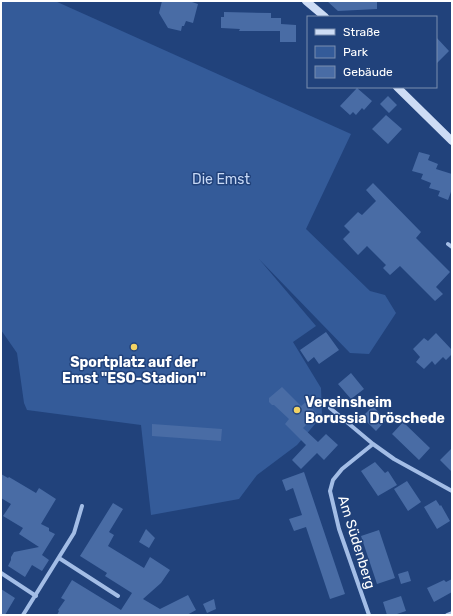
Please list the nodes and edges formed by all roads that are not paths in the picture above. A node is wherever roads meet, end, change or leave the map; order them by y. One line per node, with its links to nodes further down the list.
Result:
1 (306, 1): 2 (street)
2 (324, 16)
3 (398, 88): 4 (street)
4 (452, 141)
5 (330, 408): 6 (street)
6 (373, 444): 7 (street); 15 (street, Am Südenberg)
7 (452, 491)
8 (82, 506): 9 (street)
9 (59, 558): 11 (street); 12 (street)
10 (1, 573): 11 (street)
11 (36, 596): 14 (street)
12 (118, 596)
13 (452, 614): 16 (street)
14 (24, 615)
15 (369, 615)
16 (447, 615)

